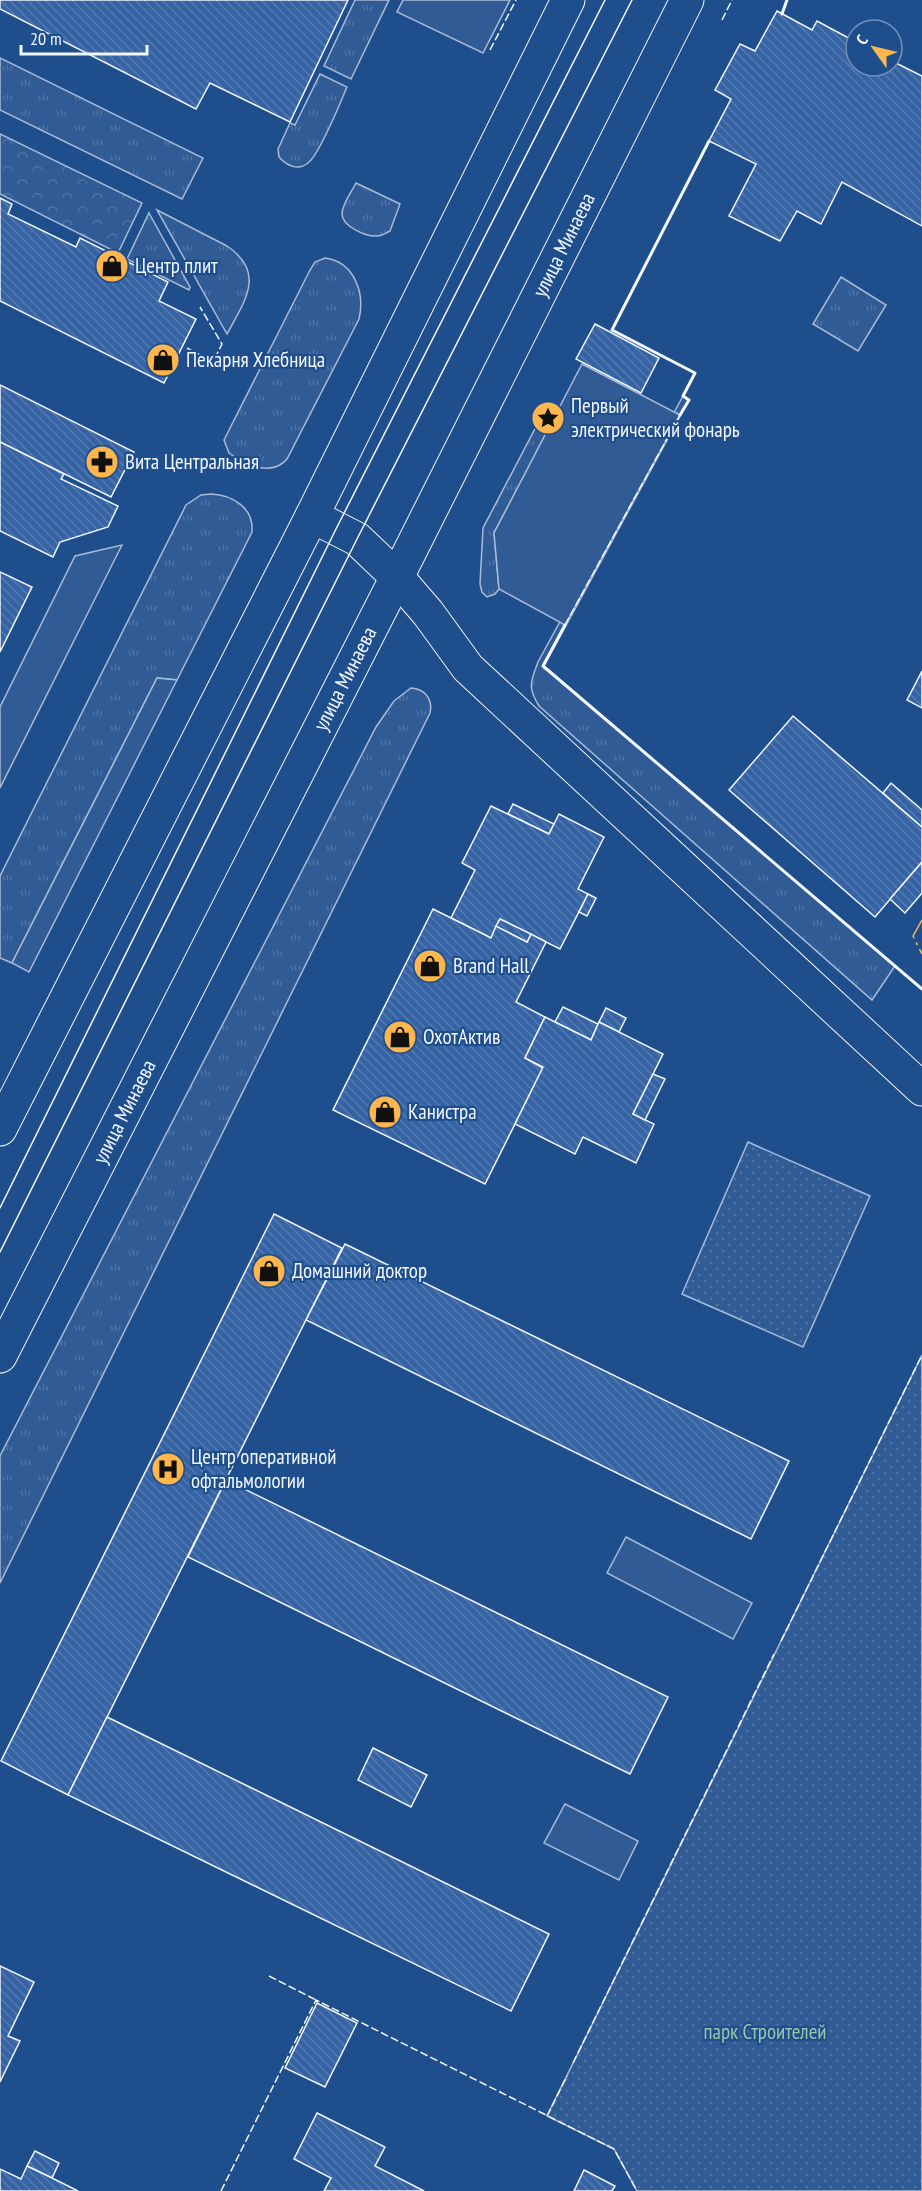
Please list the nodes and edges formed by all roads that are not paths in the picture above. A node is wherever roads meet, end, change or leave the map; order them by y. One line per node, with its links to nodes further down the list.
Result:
1 (568, 0): 3 (main road)
2 (687, 0): 4 (main road, улица Минаева)
3 (312, 516): 4 (main road); 6 (main road)
4 (397, 577): 5 (main road); 7 (main road, улица Минаева)
5 (922, 1089)
6 (0, 1129)
7 (0, 1356)

